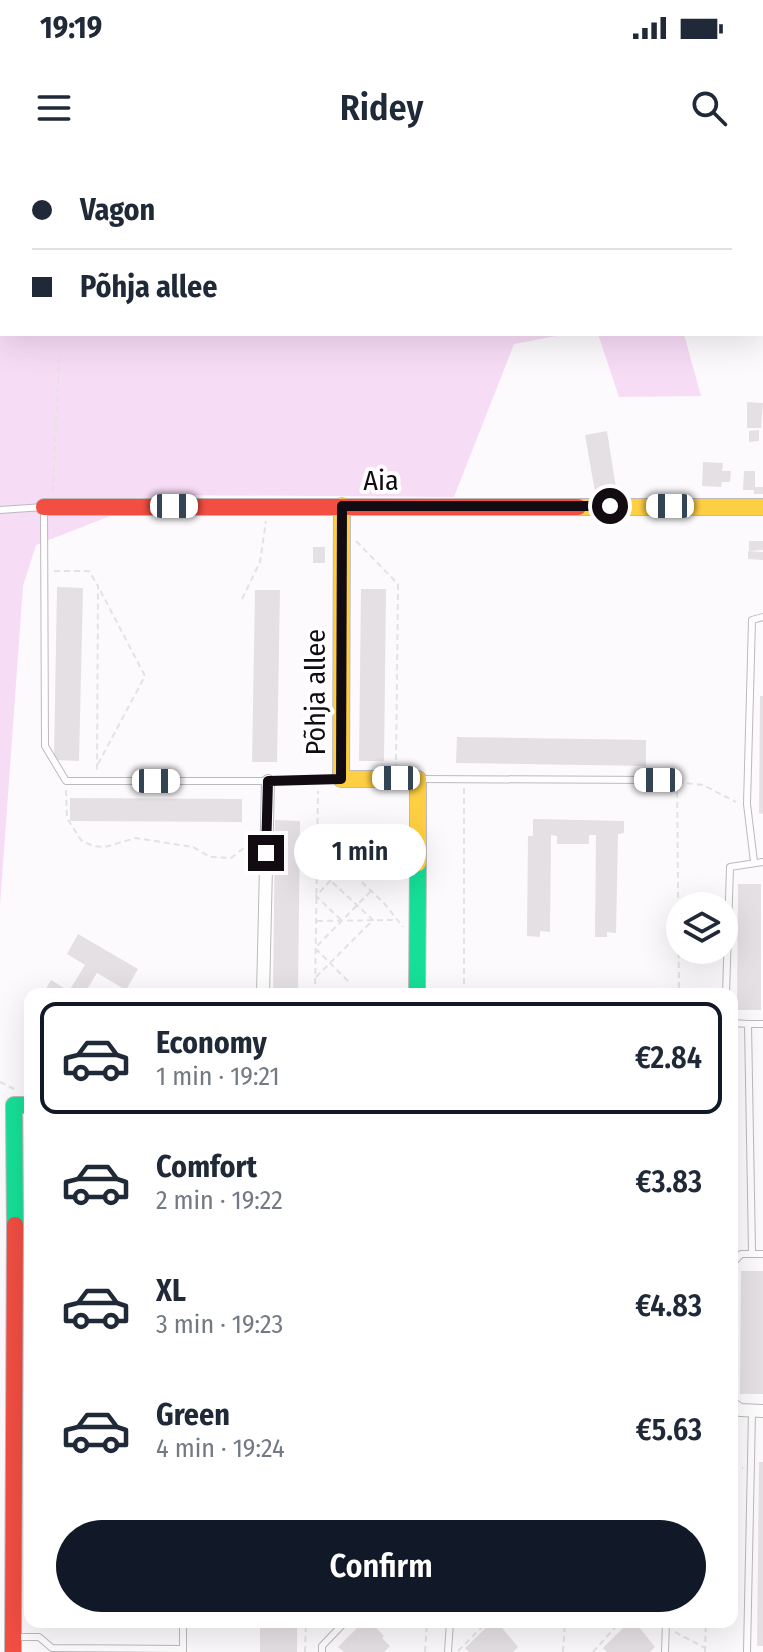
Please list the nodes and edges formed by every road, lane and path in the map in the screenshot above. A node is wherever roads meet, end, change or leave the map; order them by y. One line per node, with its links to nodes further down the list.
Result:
1 (59, 357): 2 (path)
2 (48, 506): 3 (street, Aia); 6 (lane, Aia); 8 (lane)
3 (266, 506): 4 (street, Aia); 10 (path)
4 (342, 506): 5 (street, Aia); 7 (street, Põhja allee)
5 (763, 507)
6 (0, 510)
7 (342, 527): 13 (path); 15 (street, Põhja allee)
8 (45, 571): 9 (path); 19 (lane)
9 (98, 586): 12 (path); 12 (path)
10 (242, 599)
11 (763, 617): 23 (lane)
12 (97, 765): 20 (path)
13 (396, 778): 15 (street, Põhja allee); 16 (street, Põhja allee)
14 (318, 779): 15 (lane); 21 (lane); 25 (path)
15 (341, 779)
16 (418, 779): 17 (lane); 38 (street)
17 (464, 779): 18 (lane); 46 (path)
18 (658, 780): 22 (path)
19 (66, 781): 20 (lane); 24 (path)
20 (97, 781): 21 (lane)
21 (268, 781): 24 (street, Põhja allee)
22 (677, 782): 23 (path); 47 (path)
23 (748, 808): 26 (lane)
24 (267, 825): 43 (street, Põhja allee)
25 (317, 840): 28 (path); 29 (path)
26 (754, 862): 27 (lane); 48 (lane)
27 (763, 862)
28 (344, 865): 30 (path); 31 (path)
29 (317, 868): 30 (path); 32 (path)
30 (330, 881): 32 (path); 33 (path)
31 (371, 891): 33 (path); 35 (path)
32 (316, 896): 36 (path); 37 (path)
33 (357, 905): 34 (path); 36 (path)
34 (373, 920): 35 (path); 36 (path); 40 (path)
35 (396, 920): 38 (path)
36 (341, 921): 37 (path); 39 (path)
37 (316, 922): 39 (path)
38 (417, 943): 45 (street)
39 (315, 948): 40 (path); 41 (path)
40 (330, 963): 41 (path); 42 (path)
41 (315, 978): 44 (path)
42 (348, 981)
43 (263, 988)
44 (315, 988)
45 (417, 988)
46 (464, 988)
47 (679, 988)
48 (726, 988)
49 (738, 1023): 50 (lane)
50 (748, 1024): 51 (lane); 55 (lane)
51 (763, 1024)
52 (0, 1082): 53 (path)
53 (15, 1090)
54 (24, 1105): 58 (street)
55 (752, 1252): 56 (lane); 57 (lane)
56 (763, 1254)
57 (738, 1257)
58 (23, 1353): 59 (street)
59 (22, 1383): 73 (street)
60 (738, 1406): 61 (street)
61 (758, 1412): 84 (lane)
62 (183, 1628): 74 (lane)
63 (306, 1628): 76 (path)
64 (339, 1628): 77 (lane)
65 (427, 1628): 78 (path)
66 (450, 1628): 79 (lane)
67 (481, 1628): 80 (path)
68 (565, 1628): 81 (path)
69 (615, 1628): 82 (path)
70 (666, 1628): 83 (lane)
71 (672, 1628): 75 (path)
72 (706, 1628): 75 (path)
73 (13, 1644): 74 (lane)
74 (183, 1650)
75 (705, 1650)
76 (305, 1652)
77 (322, 1652)
78 (425, 1652)
79 (448, 1652)
80 (457, 1652)
81 (563, 1652)
82 (593, 1652)
83 (665, 1652)
84 (747, 1652)

